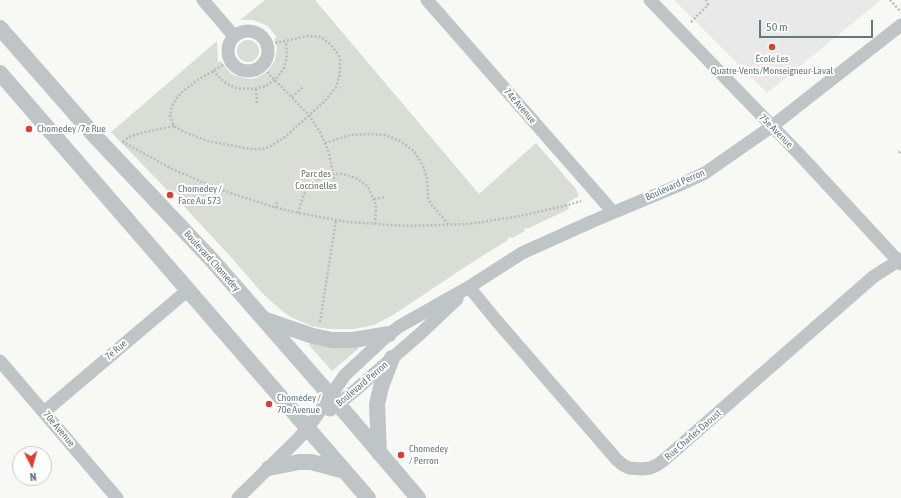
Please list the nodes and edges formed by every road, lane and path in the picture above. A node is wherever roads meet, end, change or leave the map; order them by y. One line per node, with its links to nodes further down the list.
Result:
1 (203, 0): 10 (street)
2 (427, 0): 37 (street, 74e Avenue)
3 (650, 0): 9 (street, 75e Avenue)
4 (706, 0): 9 (path)
5 (890, 0): 6 (path)
6 (901, 12)
7 (901, 25): 24 (street, Boulevard Perron)
8 (0, 28): 45 (street, Boulevard Chomedey)
9 (681, 33): 24 (street, 75e Avenue)
10 (234, 36)
11 (286, 40): 12 (path); 17 (path); 22 (path)
12 (275, 43)
13 (223, 66): 14 (path)
14 (213, 71): 19 (path); 23 (path)
15 (266, 72): 17 (path)
16 (0, 73): 44 (street)
17 (274, 81): 19 (path); 20 (path)
18 (303, 87): 20 (path)
19 (256, 89): 21 (path)
20 (291, 97): 22 (path)
21 (257, 103)
22 (309, 115): 25 (path); 28 (path)
23 (174, 126): 25 (path); 26 (path)
24 (771, 127): 37 (street, Boulevard Perron); 42 (street, 75e Avenue)
25 (282, 139): 27 (path)
26 (123, 142): 29 (path); 36 (path)
27 (285, 143)
28 (326, 143): 30 (path); 41 (path)
29 (120, 144)
30 (334, 174): 31 (path); 33 (path); 38 (path)
31 (334, 179)
32 (385, 197): 33 (path)
33 (374, 199): 40 (path)
34 (581, 201): 41 (path)
35 (277, 202): 36 (path)
36 (276, 208): 38 (path)
37 (613, 212): 43 (street, Boulevard Perron)
38 (298, 213): 39 (path)
39 (336, 220): 40 (path); 46 (path)
40 (375, 224): 41 (path)
41 (449, 226)
42 (900, 261): 43 (street, Rue Charles Daoust)
43 (469, 287): 47 (street, Boulevard Perron); 48 (street, Boulevard Perron)
44 (188, 290): 51 (street, 7e Rue); 52 (street)
45 (264, 320): 47 (street); 50 (street, Boulevard Chomedey)
46 (319, 328)
47 (390, 334): 50 (street, Boulevard Perron)
48 (392, 358): 50 (street, Boulevard Perron); 53 (street)
49 (0, 361): 51 (street, 70e Avenue)
50 (334, 400): 52 (street, Boulevard Perron); 53 (street, Boulevard Chomedey)
51 (44, 412): 56 (street, 70e Avenue)
52 (308, 428): 54 (street); 55 (street)
53 (379, 453): 59 (street, Boulevard Chomedey)
54 (269, 468): 55 (street); 57 (street)
55 (345, 471): 58 (street)
56 (117, 498)
57 (238, 498)
58 (368, 498)
59 (418, 498)

